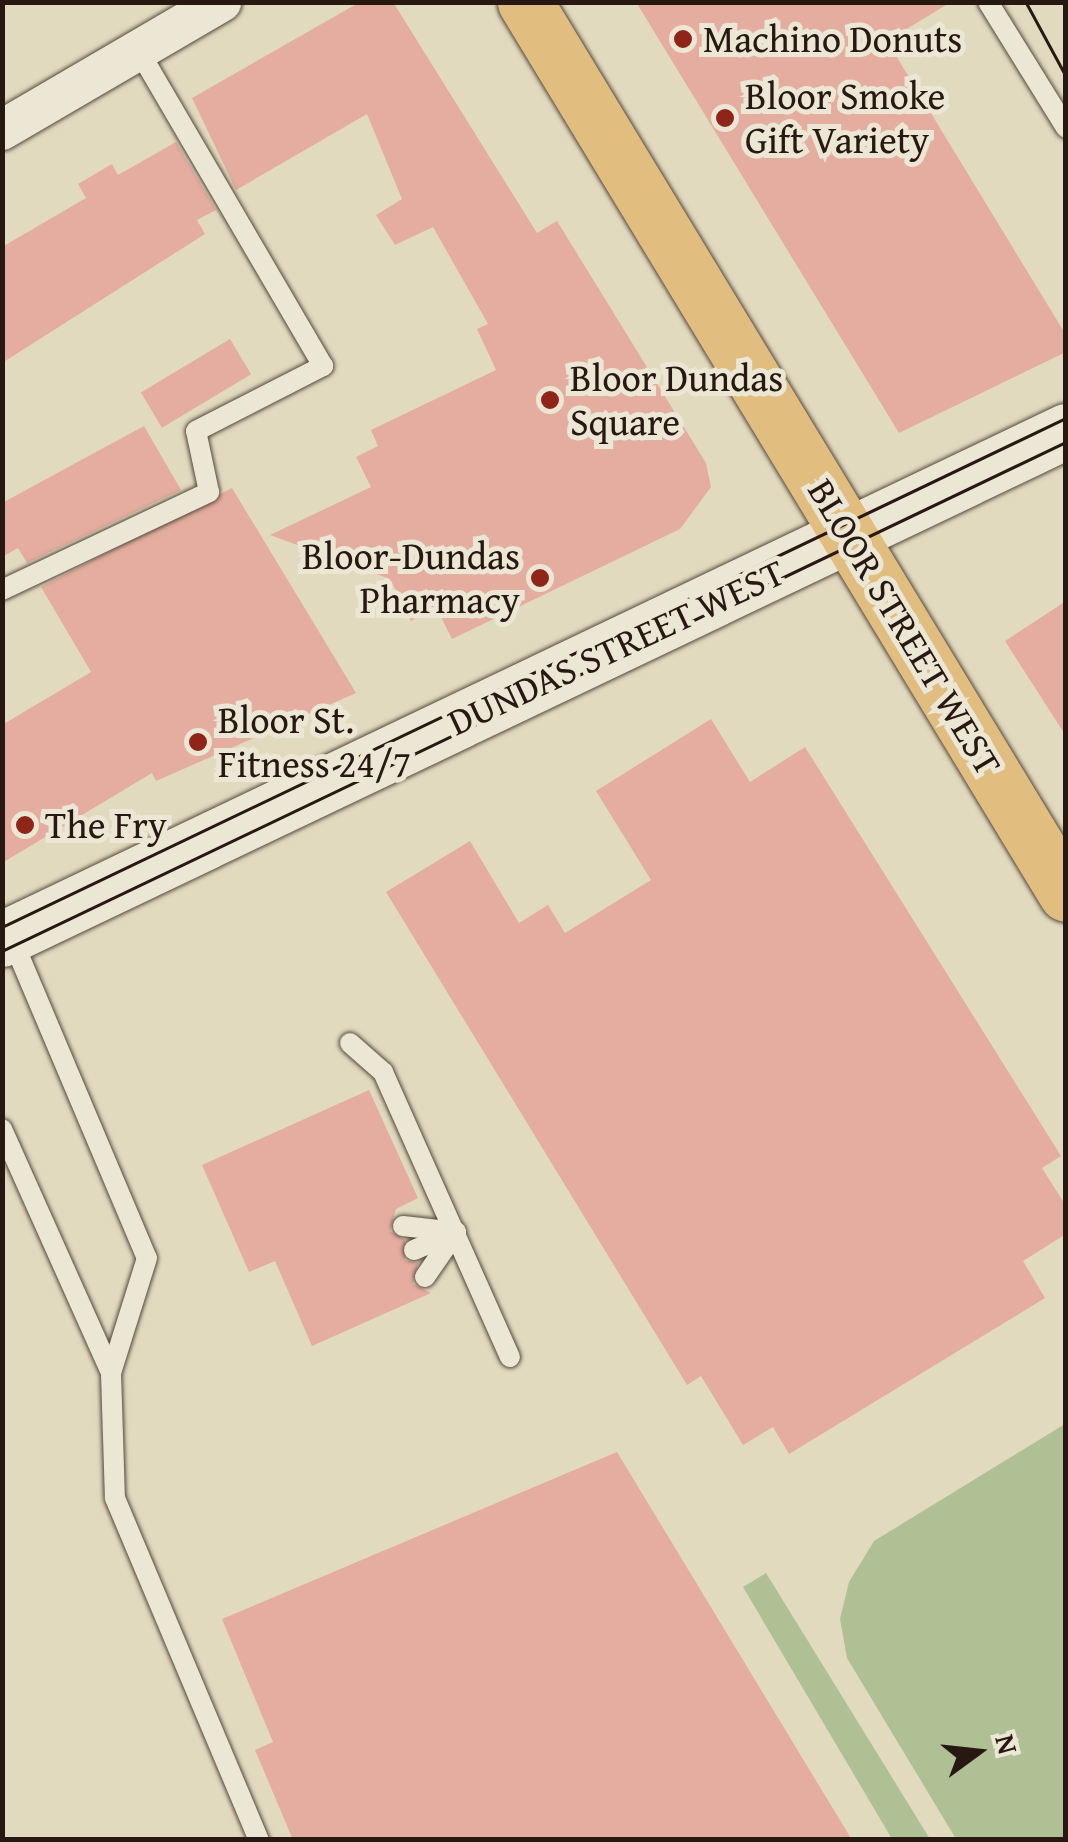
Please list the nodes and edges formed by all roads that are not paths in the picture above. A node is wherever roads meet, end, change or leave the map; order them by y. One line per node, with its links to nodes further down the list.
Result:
1 (221, 2): 4 (street)
2 (525, 2): 8 (main road, BLOOR STREET WEST)
3 (988, 2): 5 (lane)
4 (139, 50): 6 (street); 9 (lane)
5 (1066, 128)
6 (2, 130)
7 (1066, 431): 8 (main road, DUNDAS STREET WEST)
8 (851, 536): 10 (main road, BLOOR STREET WEST); 11 (main road, DUNDAS STREET WEST)
9 (2, 590)
10 (1066, 894)
11 (6, 937): 19 (lane)
12 (350, 1044): 15 (lane)
13 (2, 1128): 19 (lane)
14 (403, 1226): 15 (lane)
15 (456, 1232): 16 (lane); 17 (lane); 18 (lane)
16 (414, 1250)
17 (425, 1277)
18 (510, 1358)
19 (112, 1373): 20 (lane)
20 (258, 1840)

